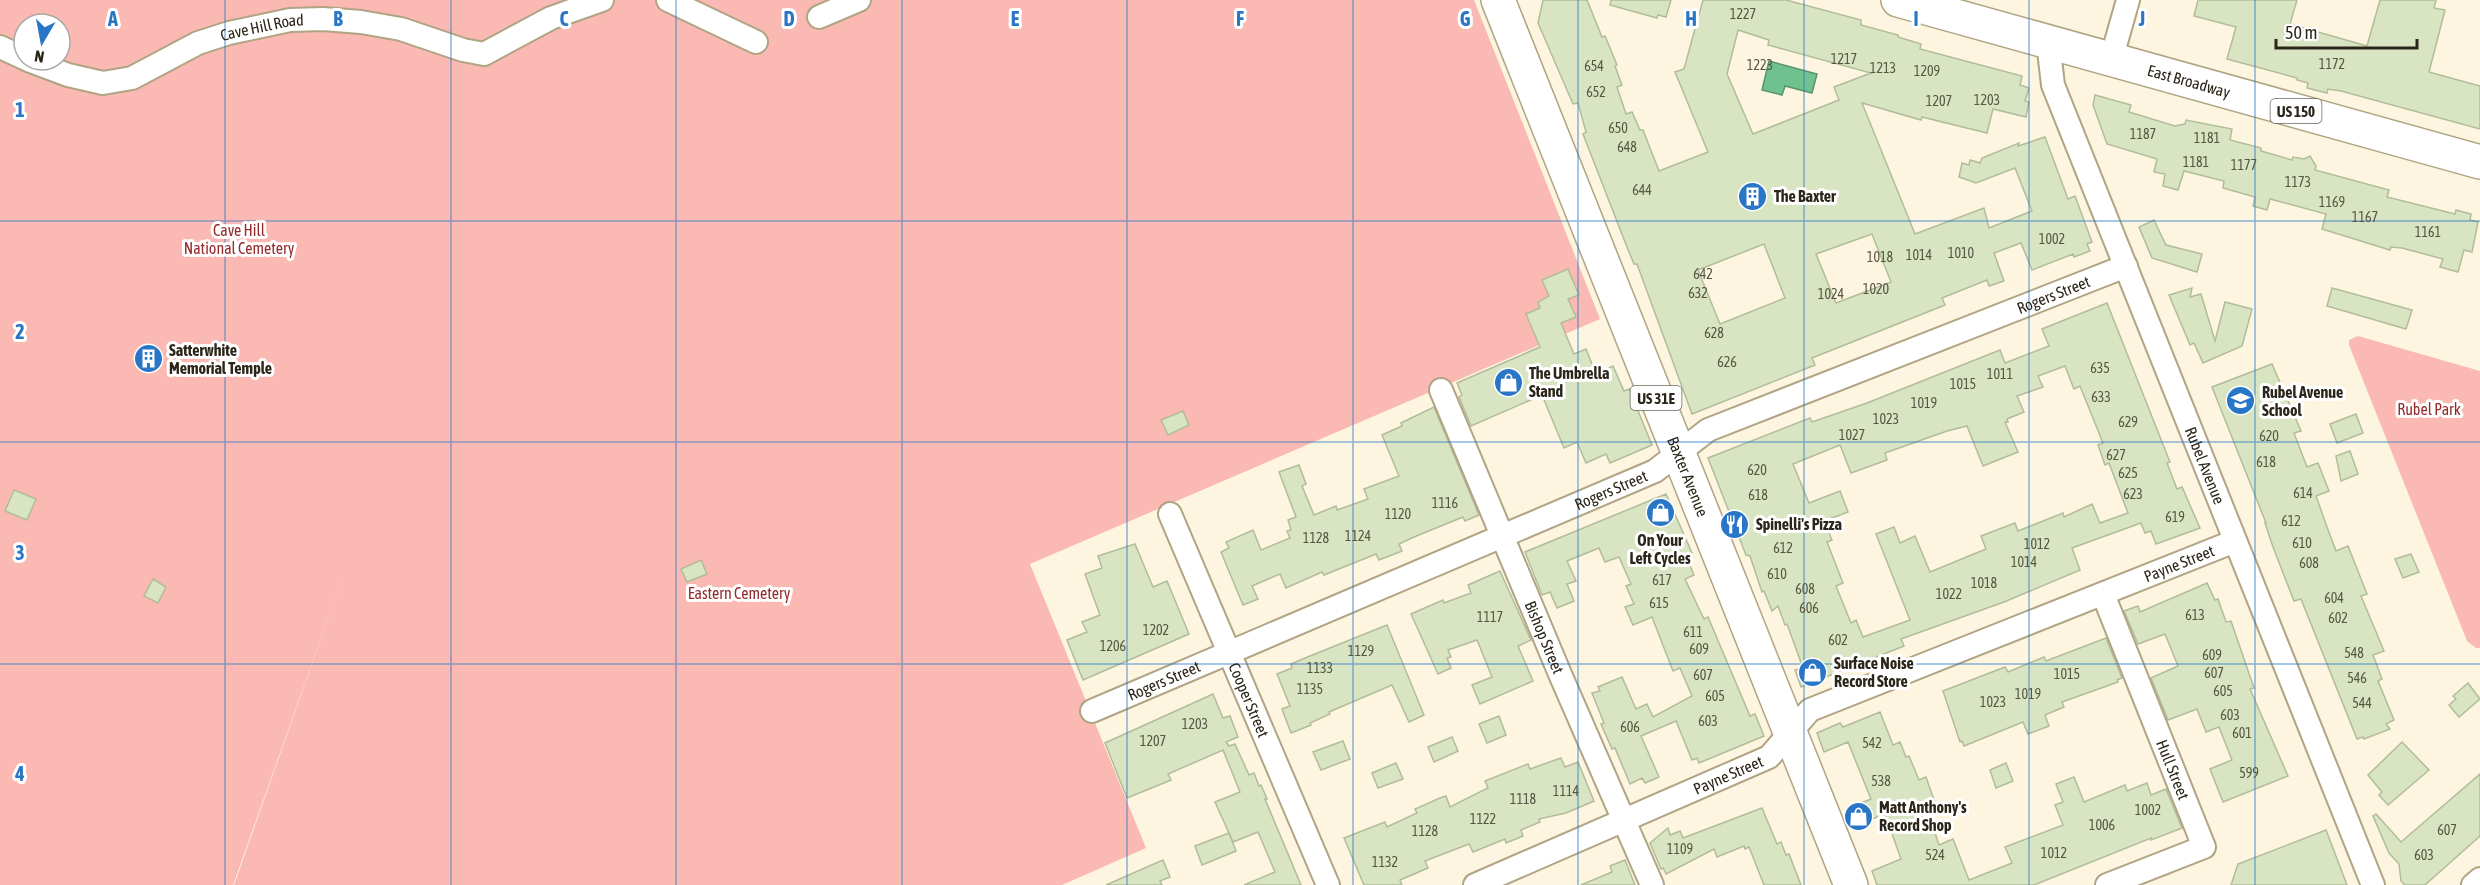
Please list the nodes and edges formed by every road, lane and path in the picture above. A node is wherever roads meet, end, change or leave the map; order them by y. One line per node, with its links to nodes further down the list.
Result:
1 (602, 0): 11 (street, Cave Hill Road)
2 (668, 0): 8 (street)
3 (859, 0): 7 (street)
4 (1498, 0): 15 (main road, Baxter Avenue / US 31E)
5 (1898, 0): 9 (main road, East Broadway / US 150)
6 (2128, 0): 10 (street)
7 (819, 17)
8 (756, 42)
9 (2048, 42): 10 (main road, East Broadway / US 150); 13 (street, Rubel Avenue)
10 (2111, 60): 12 (main road, East Broadway / US 150)
11 (60, 72)
12 (2480, 162)
13 (2126, 266): 15 (street, Rogers Street); 18 (street, Rubel Avenue)
14 (1441, 390): 17 (street, Bishop Street)
15 (1678, 452): 17 (street, Rogers Street); 22 (main road, Baxter Avenue / US 31E)
16 (1170, 514): 20 (street, Cooper Street)
17 (1503, 535): 20 (street, Rogers Street); 23 (street, Bishop Street)
18 (2235, 541): 19 (street, Payne Street); 30 (street, Rubel Avenue)
19 (2103, 594): 22 (street, Payne Street); 29 (street, Hull Street)
20 (1229, 652): 21 (street, Rogers Street); 25 (street, Cooper Street)
21 (1092, 711)
22 (1790, 734): 23 (street, Payne Street); 28 (main road, Baxter Avenue / US 31E)
23 (1625, 821): 26 (street, Payne Street); 27 (street, Bishop Street)
24 (2480, 879): 31 (street)
25 (1328, 885)
26 (1475, 885)
27 (1652, 885)
28 (1851, 885)
29 (2107, 885)
30 (2373, 885)
31 (2473, 885)

